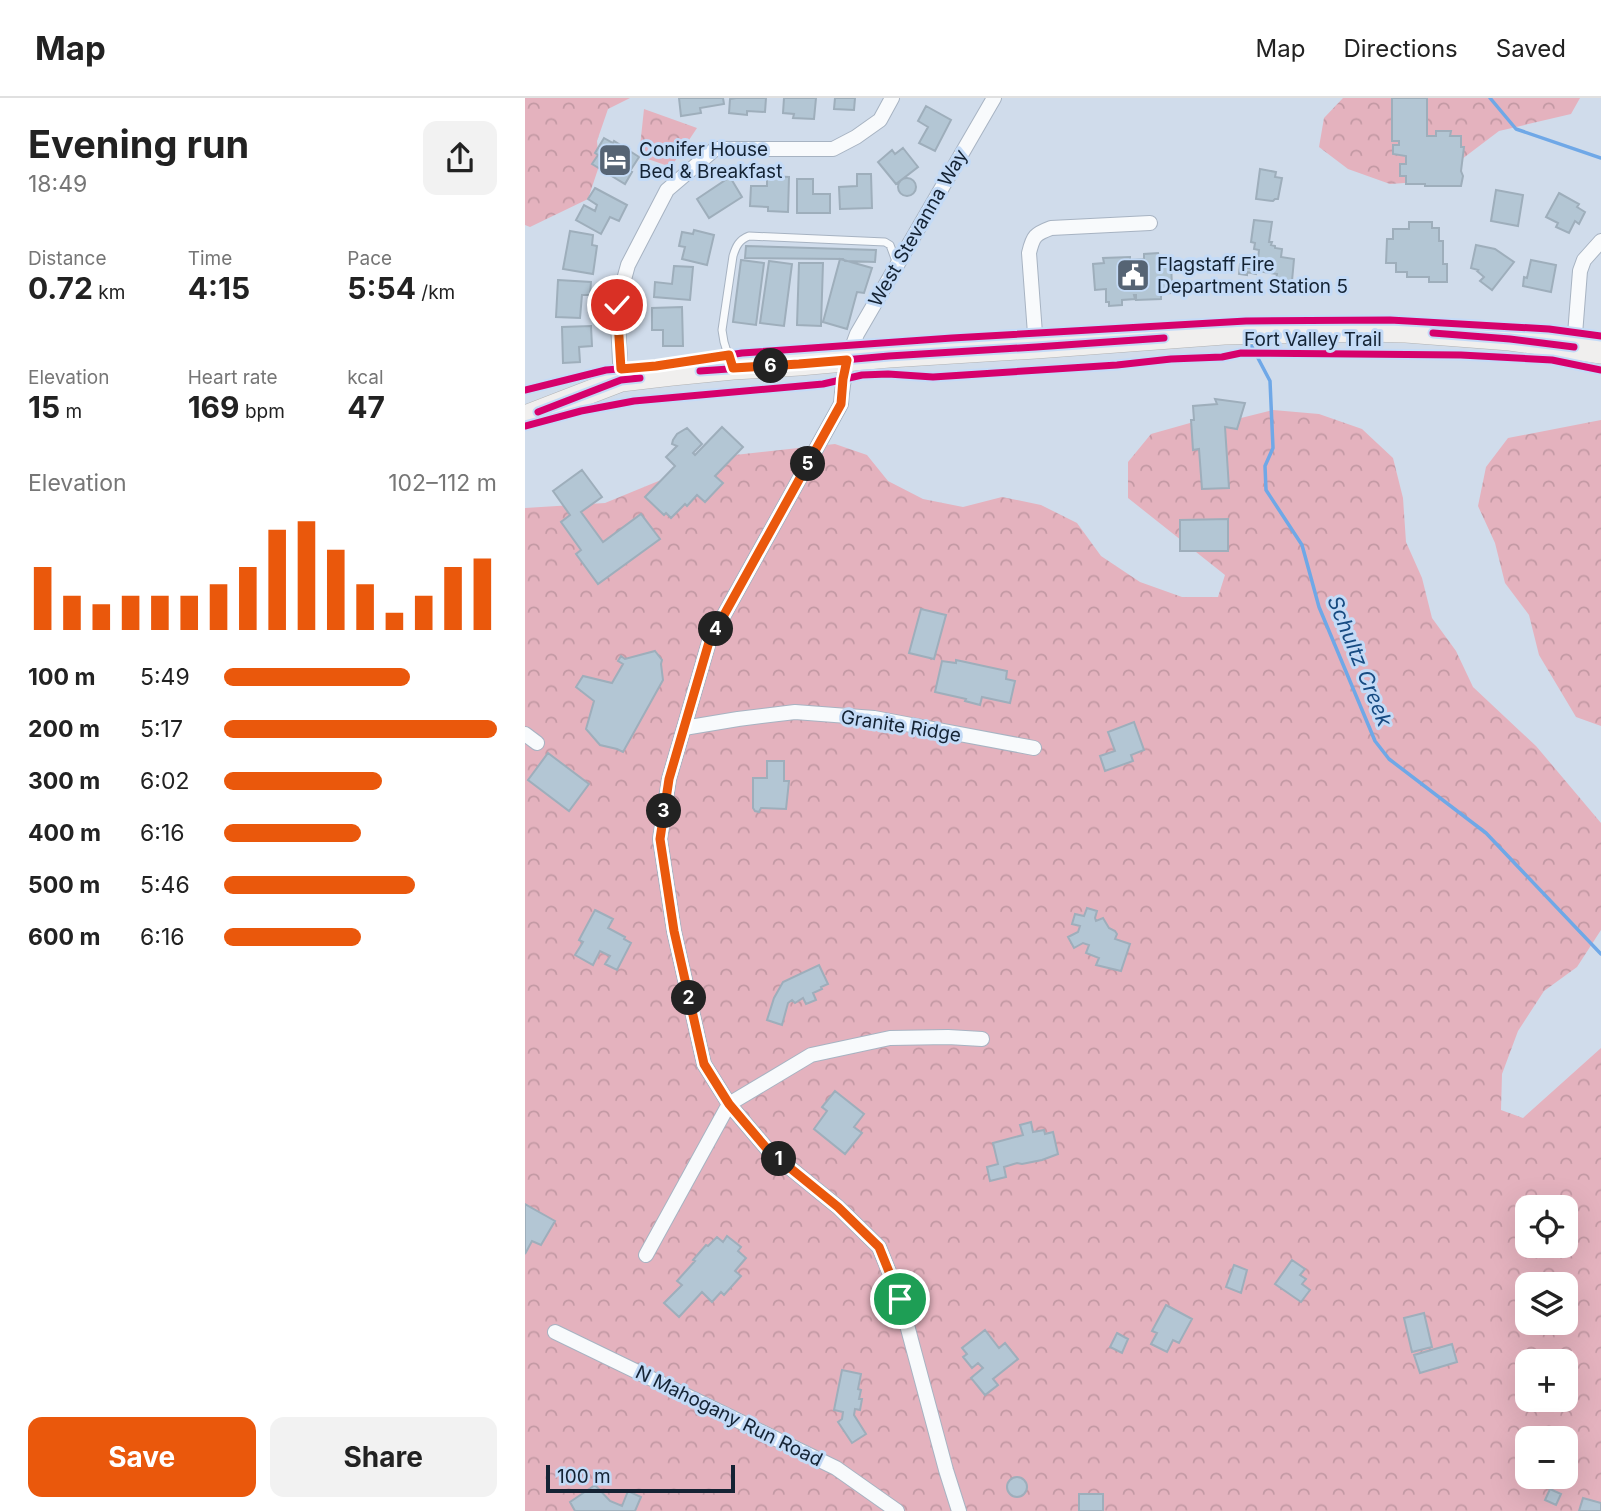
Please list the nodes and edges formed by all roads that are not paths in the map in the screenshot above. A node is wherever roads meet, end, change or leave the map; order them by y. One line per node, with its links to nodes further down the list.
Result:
1 (892, 98): 11 (street)
2 (994, 98): 5 (street, West Stevanna Way)
3 (1150, 223): 6 (street)
4 (1601, 242): 7 (street)
5 (897, 265): 9 (street, West Stevanna Way); 10 (lane)
6 (1037, 347): 7 (main road); 9 (main road)
7 (1574, 347): 8 (main road)
8 (1601, 352)
9 (847, 360): 10 (main road); 13 (street, West Stevanna Way)
10 (733, 368): 11 (main road)
11 (621, 380): 12 (main road)
12 (525, 417)
13 (684, 729): 14 (street, Granite Ridge); 16 (street, West Stevanna Way)
14 (1034, 748)
15 (982, 1040): 16 (street)
16 (729, 1104): 17 (street); 20 (street, West Stevanna Way)
17 (646, 1255)
18 (555, 1332): 19 (street, N Mahogany Run Road)
19 (897, 1511)
20 (959, 1511)

